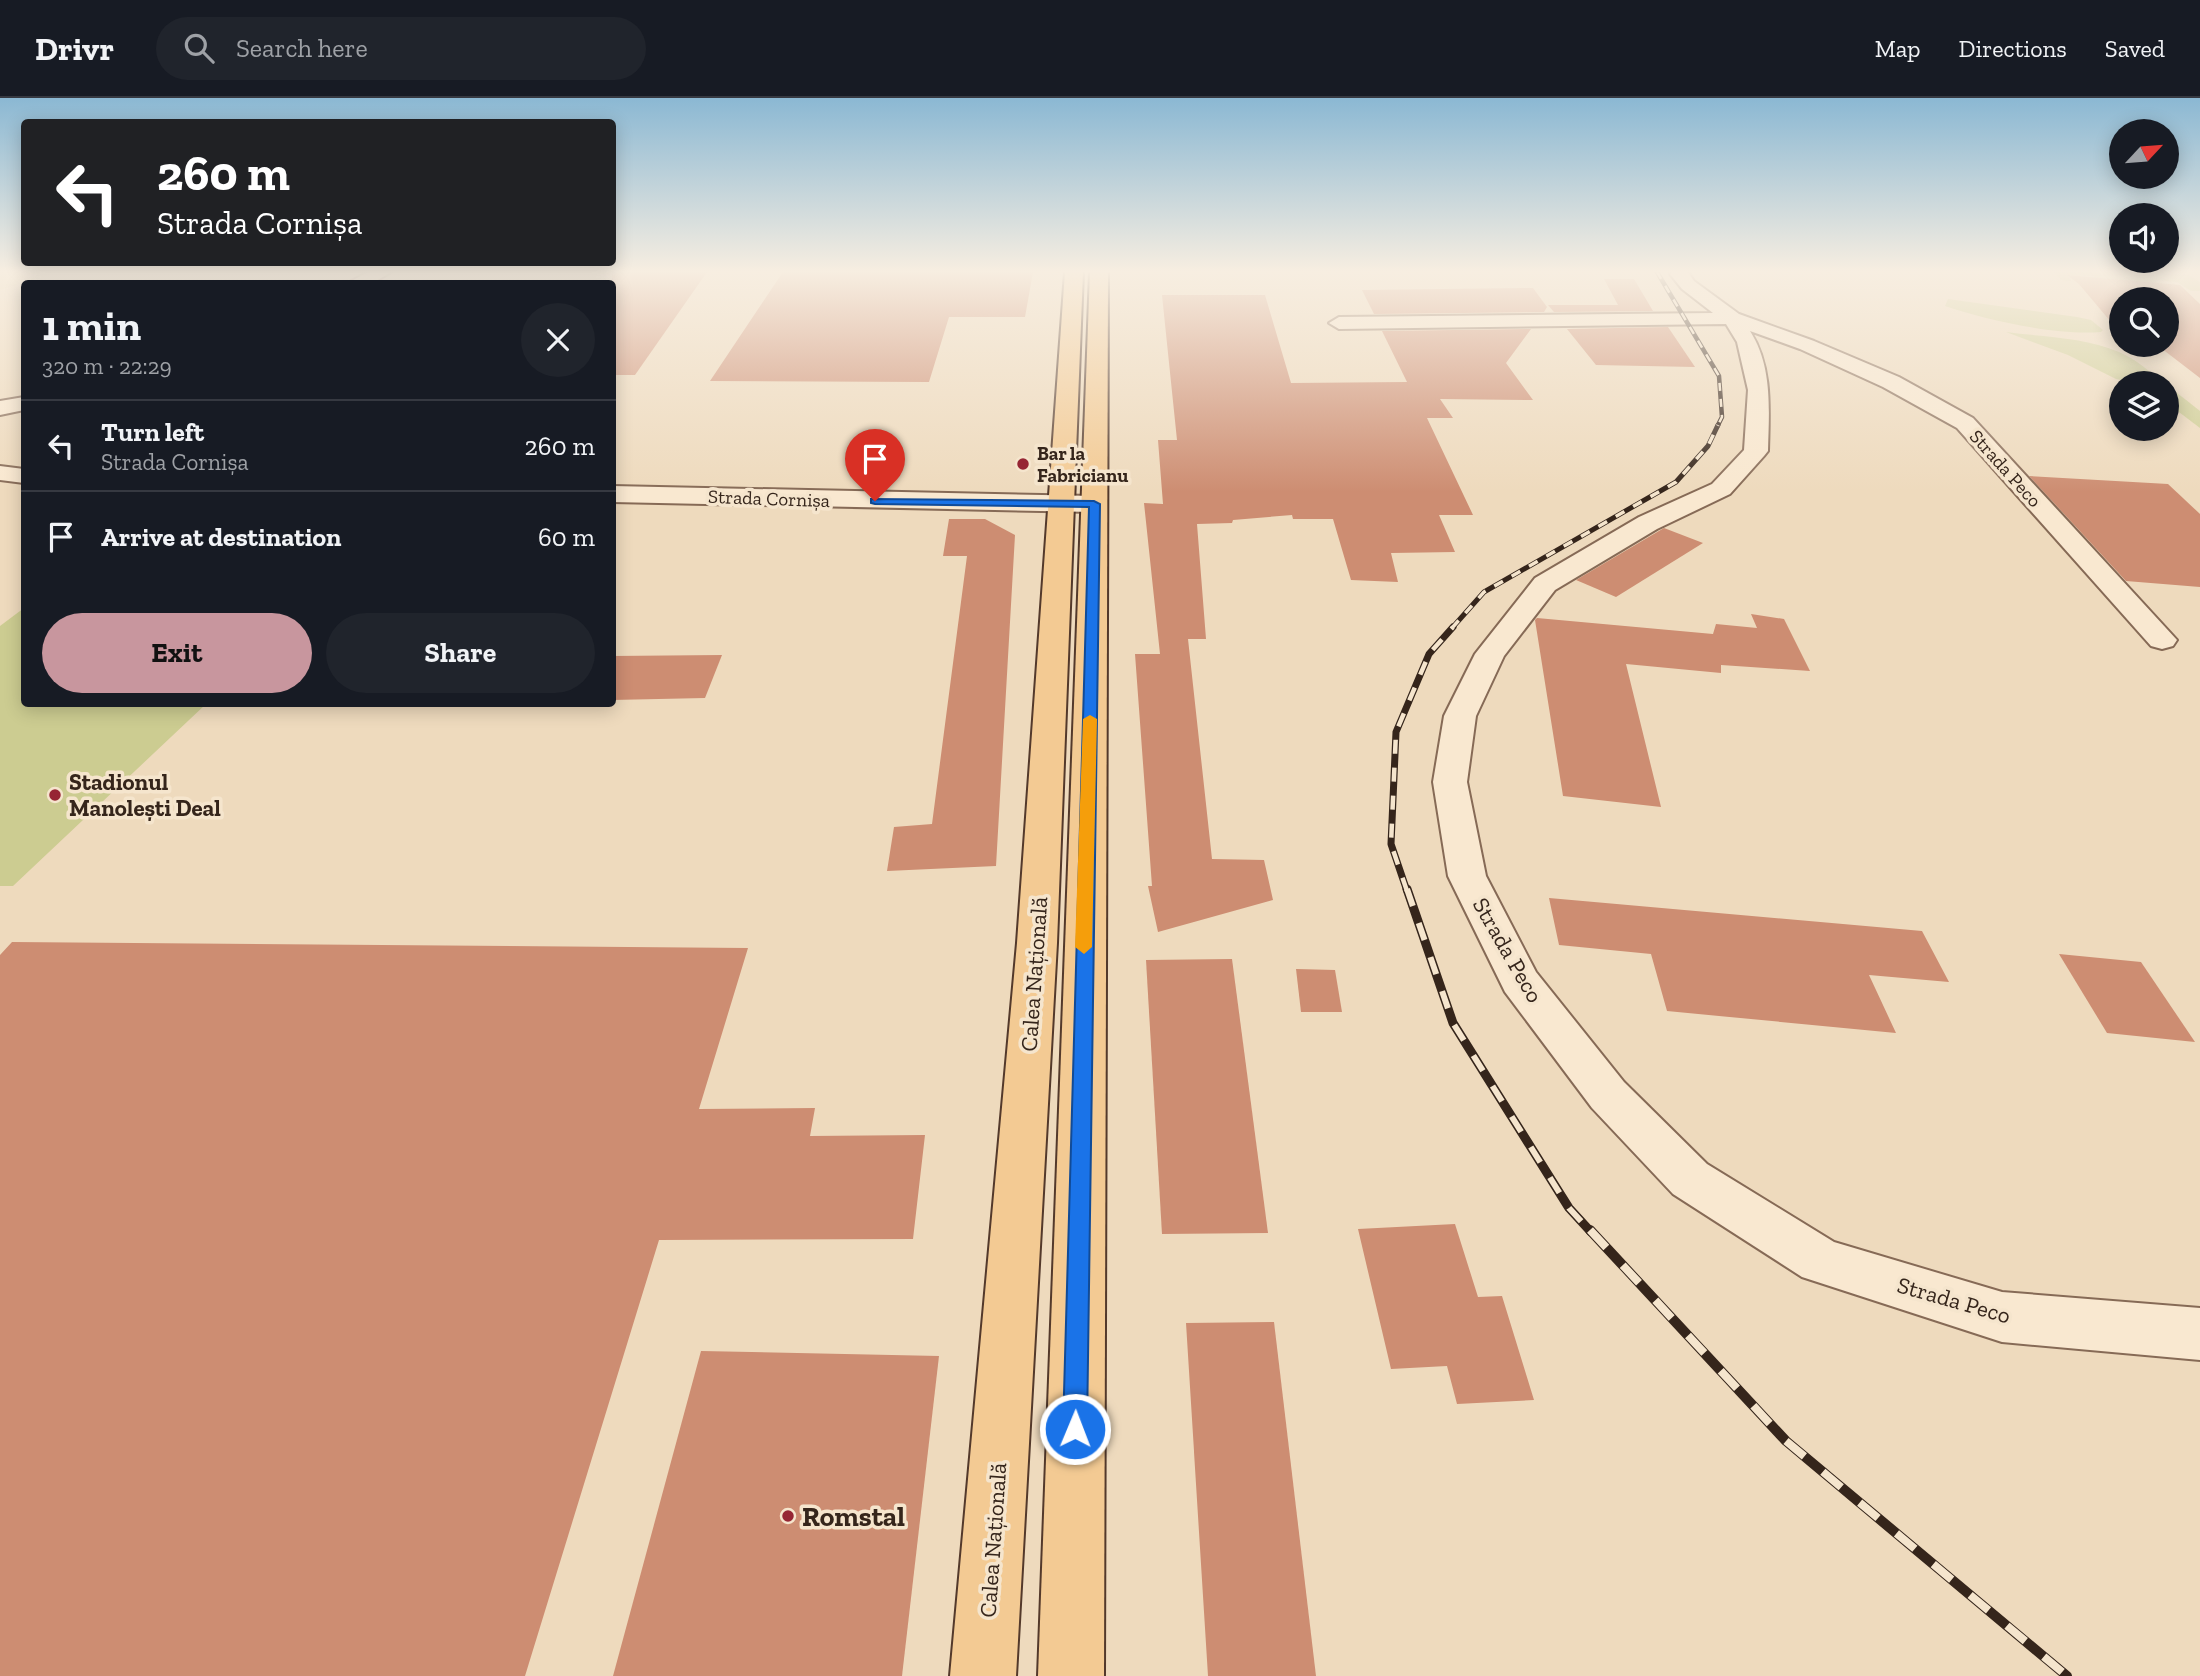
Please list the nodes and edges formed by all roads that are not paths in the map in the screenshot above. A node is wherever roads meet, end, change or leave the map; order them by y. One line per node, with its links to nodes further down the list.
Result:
1 (1075, 346): 10 (main road, Calea Națională)
2 (1092, 346): 10 (main road, Calea Națională)
3 (1748, 346): 12 (street, Strada Peco)
4 (1808, 346): 11 (street, Strada Peco)
5 (21, 404): 6 (street)
6 (0, 408)
7 (0, 473): 8 (street)
8 (21, 476)
9 (616, 494): 10 (street, Strada Cornișa)
10 (1077, 504): 13 (main road, Calea Națională); 14 (main road, Calea Națională)
11 (2162, 640)
12 (2200, 1334)
13 (983, 1676)
14 (1070, 1676)

